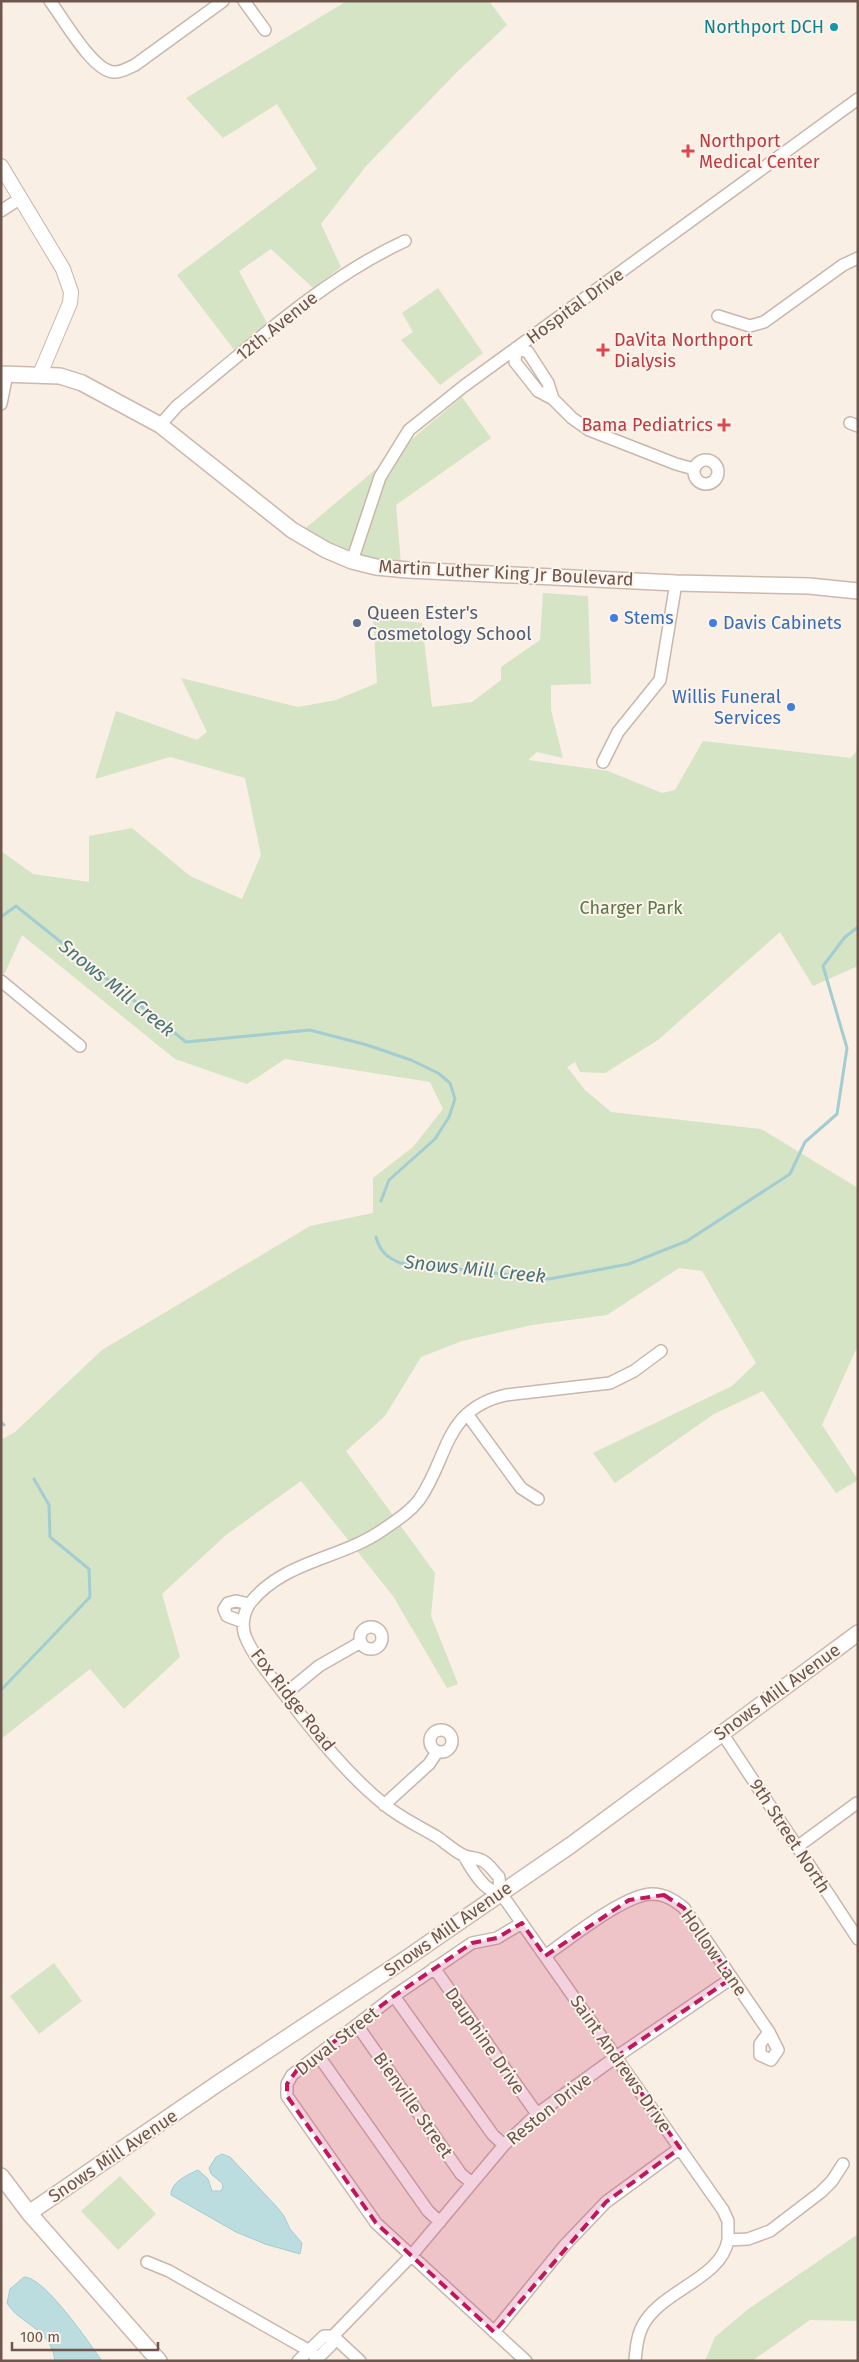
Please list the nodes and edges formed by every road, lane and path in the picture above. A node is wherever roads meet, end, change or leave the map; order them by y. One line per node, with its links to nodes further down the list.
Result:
1 (50, 1): 2 (street)
2 (223, 1)
3 (244, 1): 4 (street)
4 (265, 30)
5 (858, 99): 12 (street, Hospital Drive)
6 (1, 166): 7 (street)
7 (21, 198): 8 (street); 14 (street)
8 (1, 212)
9 (405, 241): 16 (street, 12th Avenue)
10 (858, 258): 11 (street)
11 (718, 316)
12 (516, 348): 17 (street); 18 (street, Hospital Drive)
13 (4, 374): 14 (main road, Martin Luther King Jr Boulevard); 15 (street)
14 (40, 374): 16 (main road, Martin Luther King Jr Boulevard)
15 (1, 404)
16 (160, 424): 18 (main road, Martin Luther King Jr Boulevard)
17 (694, 469)
18 (352, 561): 19 (main road, Martin Luther King Jr Boulevard)
19 (676, 583): 20 (main road, Martin Luther King Jr Boulevard); 21 (street)
20 (858, 592)
21 (603, 762)
22 (1, 981): 23 (street)
23 (80, 1046)
24 (661, 1351): 25 (street)
25 (467, 1414): 26 (street); 27 (street)
26 (538, 1499)
27 (249, 1604): 28 (street); 28 (street)
28 (243, 1622): 31 (street, Fox Ridge Road)
29 (858, 1633): 32 (main road, Snows Mill Avenue)
30 (361, 1642): 31 (street)
31 (284, 1694): 35 (street, Fox Ridge Road)
32 (722, 1733): 36 (street, 9th Street North); 37 (main road, Snows Mill Avenue)
33 (437, 1752): 35 (street)
34 (857, 1803): 36 (street)
35 (384, 1805): 37 (street, Fox Ridge Road)
36 (797, 1847): 39 (street, 9th Street North)
37 (500, 1894): 38 (street, Saint Andrews Drive); 54 (main road, Snows Mill Avenue)
38 (522, 1923): 40 (street, Saint Andrews Drive); 41 (street, Duval Street)
39 (858, 1939)
40 (545, 1956): 42 (street, Hollow Lane); 47 (street, Saint Andrews Drive)
41 (434, 1968): 43 (street, Duval Street); 48 (street, Dauphine Drive)
42 (732, 1978): 45 (street, Hollow Lane); 47 (street, Reston Drive)
43 (394, 1996): 44 (street, Duval Street); 49 (street)
44 (357, 2025): 46 (street, Duval Street); 53 (street, Bienville Street)
45 (769, 2032)
46 (318, 2055): 55 (street); 57 (street, Duval Street)
47 (616, 2057): 48 (street, Reston Drive); 50 (street, Saint Andrews Drive)
48 (537, 2114): 49 (street, Reston Drive)
49 (504, 2145): 53 (street, Reston Drive)
50 (680, 2148): 56 (street, Saint Andrews Drive); 59 (street)
51 (843, 2164): 56 (street)
52 (1, 2176): 54 (main road)
53 (472, 2183): 55 (street, Reston Drive)
54 (29, 2212): 63 (main road)
55 (440, 2222): 57 (street, Reston Drive)
56 (728, 2240): 67 (street)
57 (411, 2256): 59 (street, Duval Street); 60 (street, Reston Drive)
58 (147, 2262): 61 (street)
59 (494, 2332): 66 (street, Duval Street)
60 (332, 2336): 61 (street, Reston Drive); 62 (street, Reston Drive); 65 (street)
61 (308, 2350): 62 (street); 64 (street, Reston Drive)
62 (317, 2360)
63 (158, 2361)
64 (298, 2361)
65 (360, 2361)
66 (526, 2361)
67 (635, 2361)

